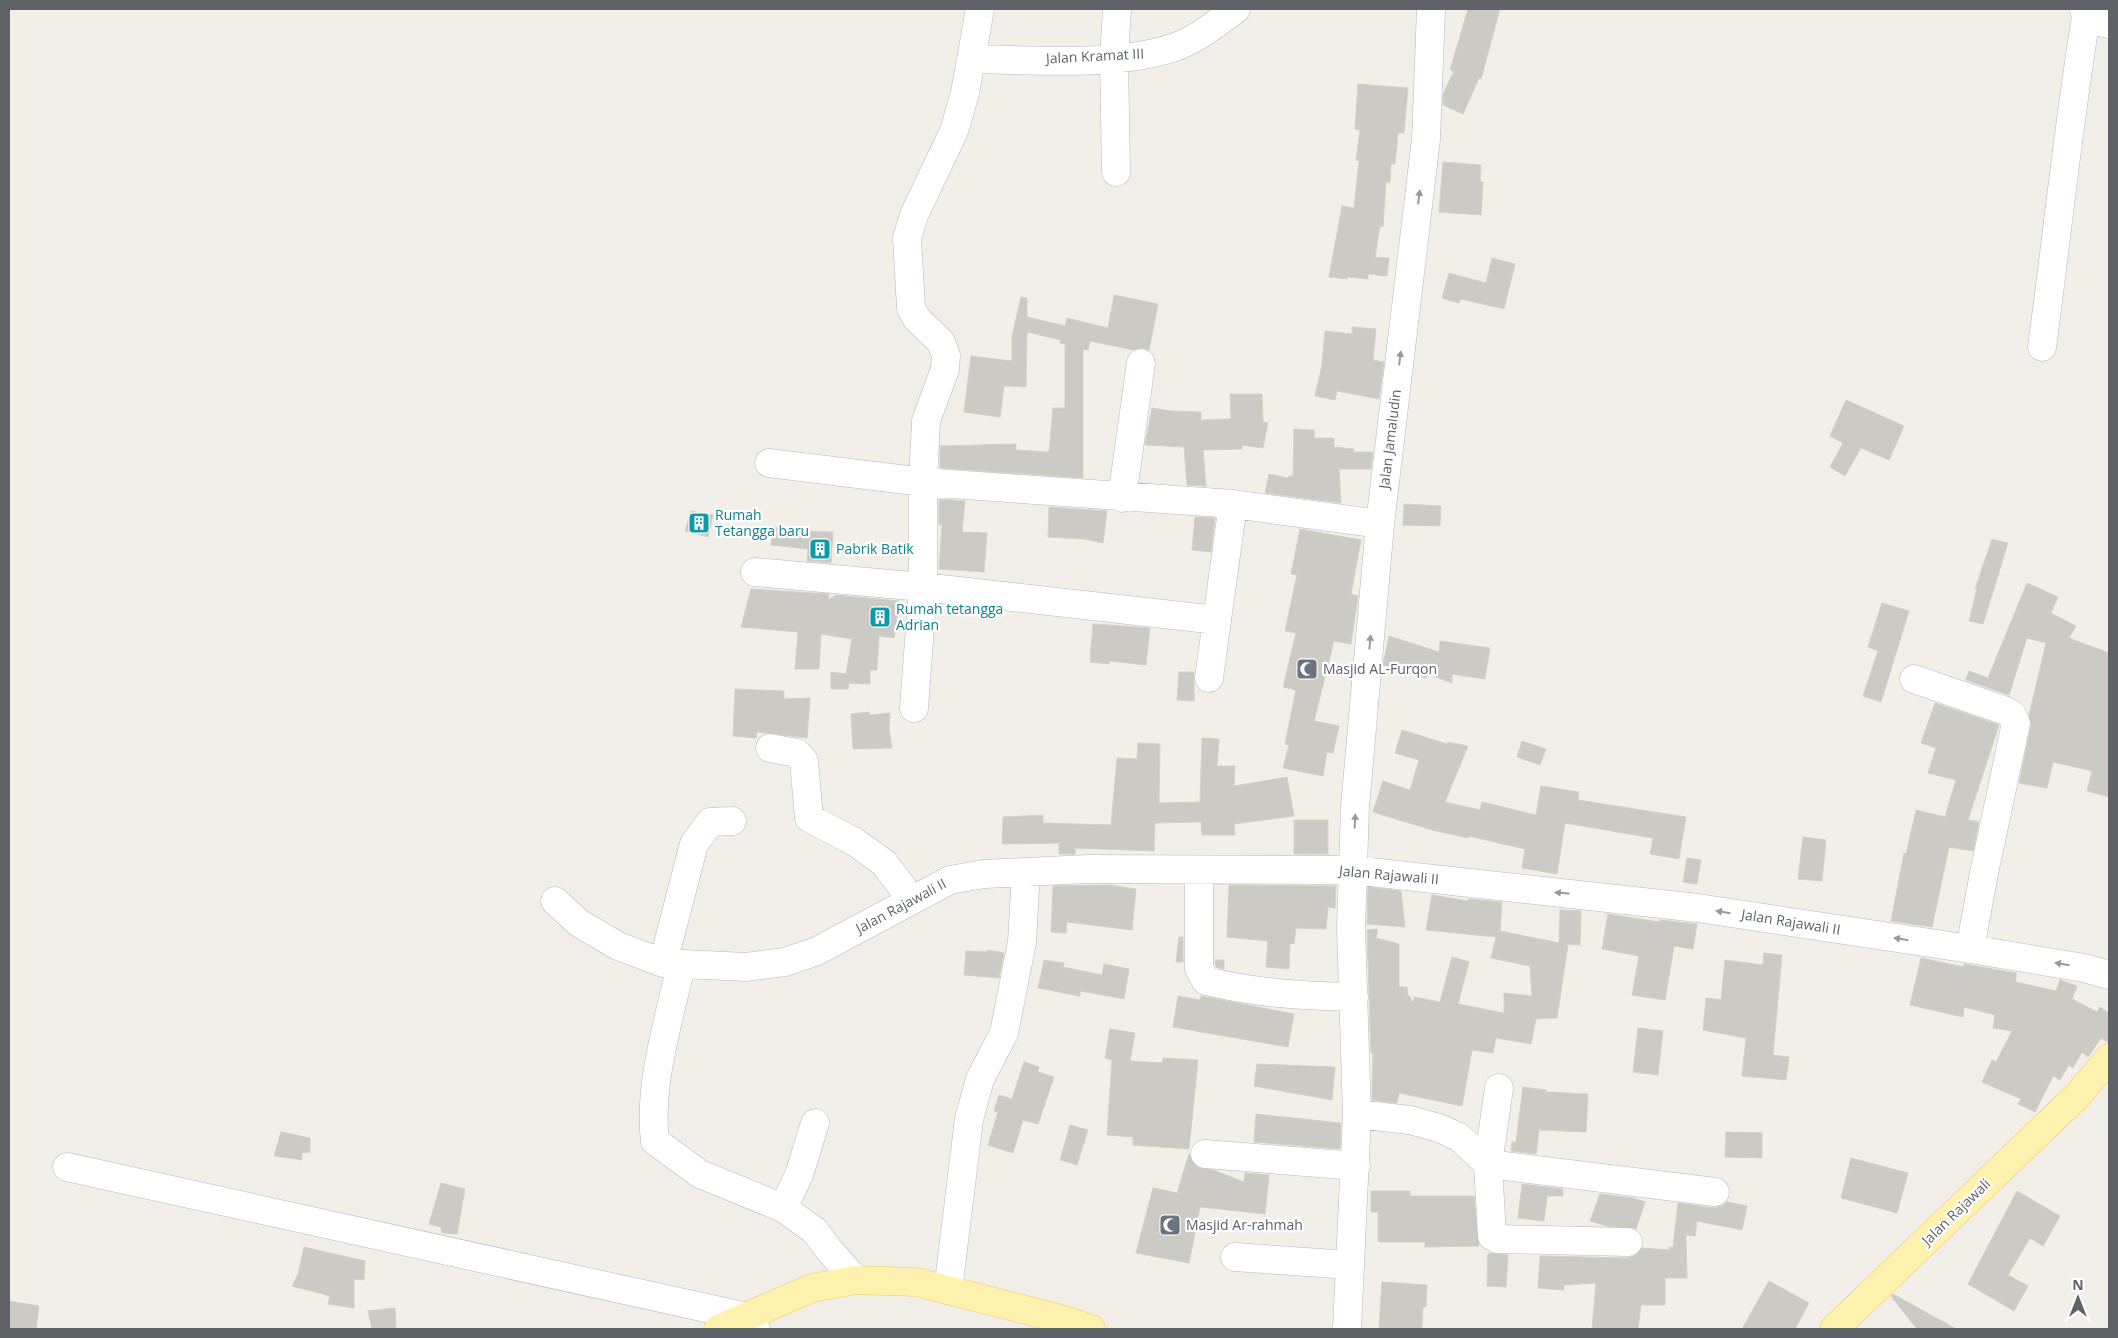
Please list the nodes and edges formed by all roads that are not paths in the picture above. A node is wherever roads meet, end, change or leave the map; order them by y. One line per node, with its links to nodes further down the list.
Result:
1 (980, 9): 7 (street)
2 (1118, 9): 6 (street)
3 (1236, 9): 6 (street, Jalan Kramat III)
4 (1431, 9): 15 (street, Jalan Jamaludin, one-way to 4)
5 (2093, 17): 9 (street)
6 (1114, 58): 7 (street, Jalan Kramat III); 8 (street)
7 (972, 59): 12 (street)
8 (1116, 172)
9 (2042, 347)
10 (1141, 363): 13 (street)
11 (769, 463): 12 (street)
12 (923, 482): 13 (street); 17 (street)
13 (1122, 498): 14 (street)
14 (1233, 504): 15 (street); 18 (street)
15 (1380, 524): 25 (street, Jalan Jamaludin, one-way to 15)
16 (755, 572): 17 (street)
17 (923, 587): 18 (street); 21 (street)
18 (1217, 620): 19 (street)
19 (1210, 678)
20 (1914, 679): 29 (street)
21 (914, 708)
22 (770, 748): 27 (street)
23 (732, 821): 30 (street)
24 (1199, 870): 25 (street, Jalan Rajawali II); 26 (street, Jalan Rajawali II); 32 (street)
25 (1352, 870): 29 (street, Jalan Rajawali II, one-way to 25); 32 (street, Jalan Jamaludin)
26 (1026, 872): 27 (street, Jalan Rajawali II); 49 (street)
27 (912, 900): 30 (street, Jalan Rajawali II)
28 (555, 901): 30 (street, Jalan Rajawali II)
29 (1970, 949): 31 (street, Jalan Rajawali II, one-way to 29)
30 (672, 964): 44 (street)
31 (2109, 975)
32 (1354, 997): 37 (street, Jalan Jamaludin)
33 (2109, 1058): 36 (main road, Jalan Rajawali)
34 (2109, 1074): 36 (main road, Jalan Rajawali)
35 (1499, 1088): 40 (street)
36 (2078, 1095): 54 (main road, Jalan Rajawali)
37 (1357, 1114): 40 (street); 41 (street, Jalan Jamaludin)
38 (816, 1123): 44 (street)
39 (1205, 1154): 41 (street)
40 (1488, 1164): 43 (street); 45 (street)
41 (1356, 1166): 47 (street, Jalan Jamaludin)
42 (67, 1168): 50 (street)
43 (1715, 1192)
44 (782, 1208): 48 (street)
45 (1628, 1242)
46 (1235, 1257): 47 (street)
47 (1349, 1265): 53 (street, Jalan Jamaludin)
48 (856, 1280): 49 (main road); 50 (main road)
49 (948, 1290): 52 (main road)
50 (752, 1323): 51 (main road)
51 (718, 1329)
52 (1091, 1329)
53 (1346, 1329)
54 (1834, 1329)

